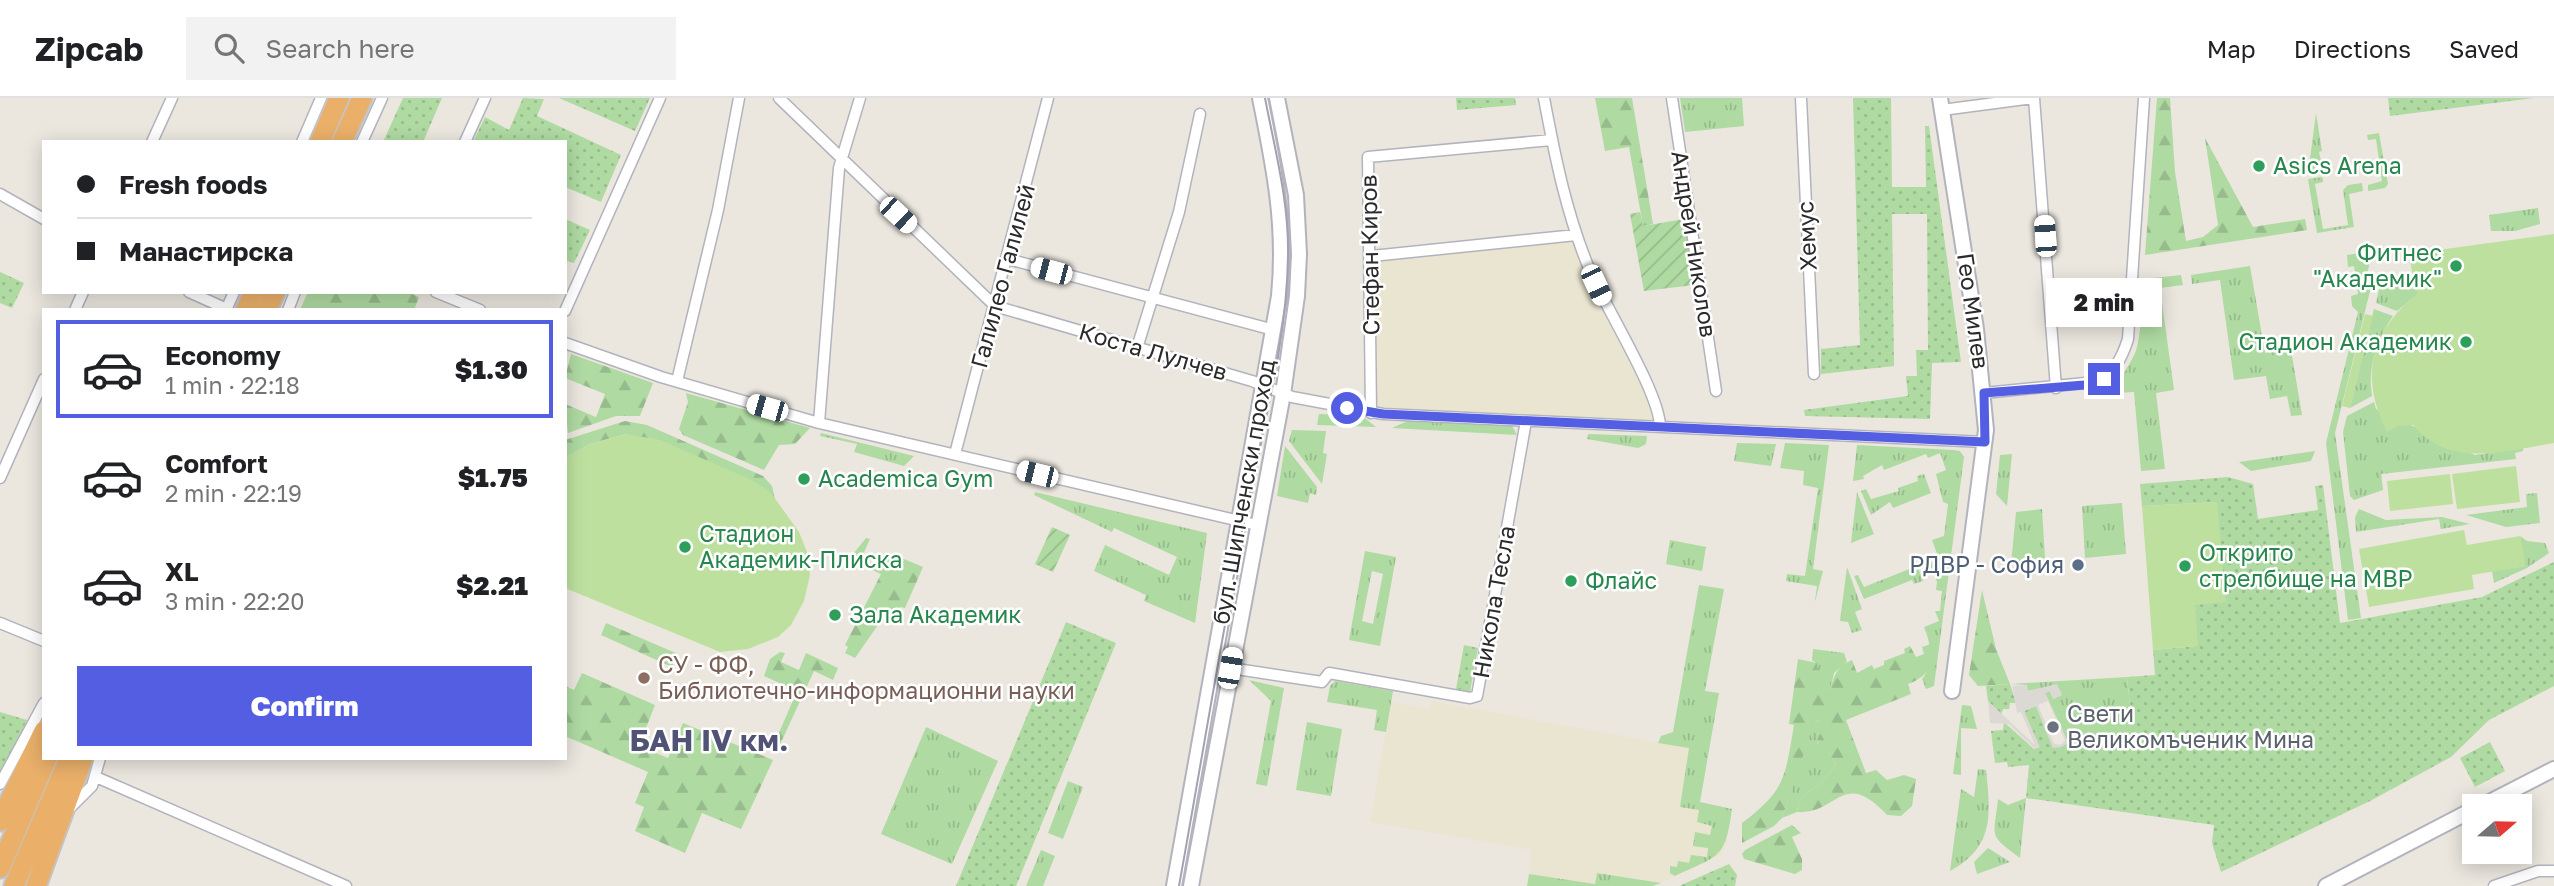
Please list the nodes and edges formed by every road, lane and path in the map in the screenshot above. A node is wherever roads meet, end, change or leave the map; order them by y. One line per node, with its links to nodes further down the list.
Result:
1 (172, 98): 21 (street)
2 (321, 98): 22 (street)
3 (339, 98): 23 (highway)
4 (362, 98): 24 (highway)
5 (382, 98): 25 (street)
6 (485, 98): 26 (street)
7 (660, 98): 40 (street)
8 (739, 98): 45 (street)
9 (779, 98): 28 (street, Коста Лулчев)
10 (860, 98): 28 (street)
11 (1048, 98): 33 (street, Галилео Галилей)
12 (1259, 98): 41 (main road, бул. Шипченски проход)
13 (1277, 98): 51 (main road, бул. Шипченски проход)
14 (1544, 98): 27 (street)
15 (1672, 98): 49 (street, Андрей Николов)
16 (1801, 98): 44 (street, Хемус)
17 (2033, 98): 19 (street); 48 (street)
18 (2144, 98): 48 (street)
19 (1941, 104): 50 (main road, Гео Милев)
20 (1200, 114): 36 (street)
21 (153, 140)
22 (303, 140)
23 (321, 140)
24 (343, 140)
25 (363, 140)
26 (466, 140)
27 (1552, 140): 31 (street); 32 (street, Стефан Киров)
28 (840, 160): 37 (street, Коста Лулчев); 54 (street)
29 (0, 194): 30 (street)
30 (42, 218)
31 (1576, 235): 32 (street); 55 (street)
32 (1372, 256): 52 (street, Стефан Киров)
33 (1008, 259): 36 (street); 37 (street, Галилео Галилей)
34 (193, 294): 38 (street)
35 (457, 296): 39 (street)
36 (1153, 300): 41 (street); 43 (street)
37 (995, 306): 43 (street, Коста Лулчев); 57 (street, Галилео Галилей)
38 (223, 308)
39 (477, 308)
40 (566, 308)
41 (1274, 330): 47 (main road, бул. Шипченски проход)
42 (567, 344): 45 (street)
43 (1137, 348): 47 (street, Коста Лулчев)
44 (1814, 374)
45 (677, 382): 54 (street)
46 (42, 384): 58 (street)
47 (1264, 386): 51 (street, Коста Лулчев); 59 (main road, бул. Шипченски проход)
48 (2056, 388): 50 (street)
49 (1716, 391)
50 (1984, 393): 56 (main road, Гео Милев)
51 (1283, 394): 52 (street, Коста Лулчев); 60 (main road, бул. Шипченски проход)
52 (1371, 412): 53 (street, Коста Лулчев)
53 (1526, 421): 55 (street, Коста Лулчев); 63 (street, Никола Тесла)
54 (819, 423): 57 (street)
55 (1660, 427): 56 (street, Коста Лулчев)
56 (1985, 442): 64 (main road, Гео Милев)
57 (955, 454): 59 (street)
58 (0, 478)
59 (1239, 521): 60 (street); 84 (main road, бул. Шипченски проход)
60 (1257, 525): 63 (main road, бул. Шипченски проход)
61 (0, 623): 62 (street)
62 (42, 640)
63 (1230, 668): 85 (main road, бул. Шипченски проход)
64 (1952, 691)
65 (42, 707): 73 (street)
66 (42, 735): 76 (highway)
67 (46, 760): 78 (highway)
68 (68, 760): 81 (highway)
69 (82, 760): 77 (highway)
70 (100, 760): 72 (street)
71 (2554, 769): 74 (main road)
72 (96, 777): 77 (street); 83 (street)
73 (0, 784)
74 (2505, 794)
75 (2462, 816): 80 (main road)
76 (0, 821)
77 (61, 822): 82 (highway)
78 (0, 869)
79 (2554, 871): 87 (street)
80 (2350, 881): 86 (main road)
81 (14, 886)
82 (36, 886)
83 (346, 886)
84 (1174, 886)
85 (1191, 886)
86 (2326, 886)
87 (2494, 886)

